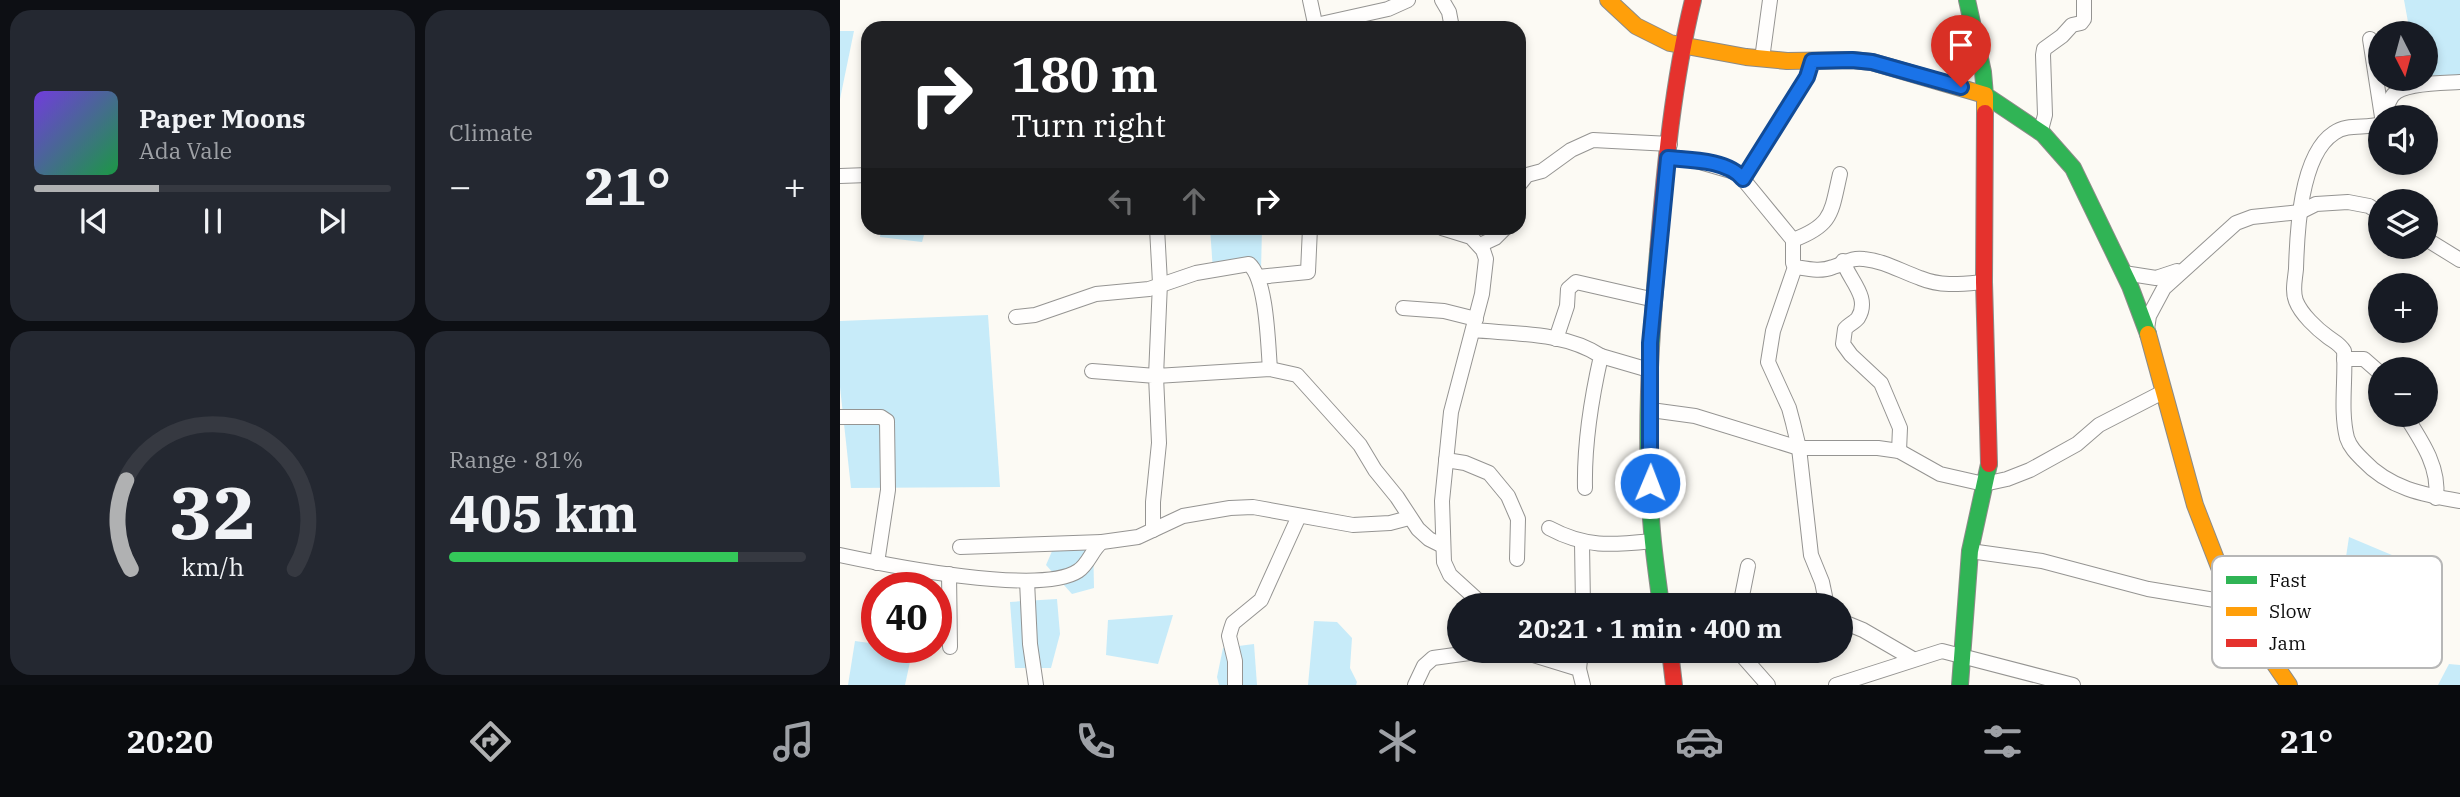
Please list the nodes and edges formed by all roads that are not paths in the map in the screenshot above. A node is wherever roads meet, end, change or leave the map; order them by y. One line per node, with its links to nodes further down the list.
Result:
1 (1310, 0): 9 (street)
2 (1408, 0): 10 (street)
3 (1442, 0): 11 (street)
4 (1608, 0): 12 (street)
5 (1693, 0): 12 (street)
6 (1770, 0): 13 (street)
7 (1967, 0): 16 (street)
8 (2084, 0): 19 (street)
9 (1315, 21)
10 (1337, 21)
11 (1450, 21)
12 (1682, 45): 13 (street); 20 (street)
13 (1762, 59): 14 (street)
14 (1812, 61): 16 (street); 25 (street)
15 (2460, 82): 17 (street)
16 (1985, 95): 19 (street); 41 (street)
17 (2388, 105)
18 (2368, 122): 27 (street)
19 (2041, 130): 39 (street)
20 (1669, 151): 24 (street); 25 (street); 43 (street)
21 (1840, 174): 32 (street)
22 (861, 175): 23 (street)
23 (840, 176)
24 (1526, 176)
25 (1743, 179): 32 (street)
26 (2368, 206): 27 (street)
27 (2300, 212): 38 (street); 50 (street)
28 (1157, 235): 42 (street)
29 (1310, 235): 40 (street)
30 (1465, 235): 33 (street)
31 (1498, 235): 33 (street)
32 (1793, 240): 37 (street)
33 (1480, 245): 46 (street)
34 (2438, 246): 35 (street)
35 (2460, 260)
36 (1843, 261): 37 (street); 41 (street); 61 (street)
37 (1796, 267): 60 (street)
38 (2185, 268): 39 (street); 47 (street)
39 (2124, 273): 47 (street)
40 (1258, 277): 42 (street); 52 (street)
41 (1984, 282): 63 (street)
42 (1159, 287): 45 (street); 55 (street)
43 (1655, 300): 48 (street); 53 (street)
44 (1403, 308): 46 (street)
45 (1016, 317)
46 (1475, 324): 48 (street); 62 (street)
47 (2147, 329): 56 (street)
48 (1556, 338): 49 (street)
49 (1601, 356): 53 (street); 64 (street)
50 (2344, 359): 51 (street); 65 (street)
51 (2368, 362)
52 (1270, 369): 55 (street); 68 (street)
53 (1649, 370): 57 (street)
54 (1092, 371): 55 (street)
55 (1156, 376): 70 (street)
56 (2163, 392): 63 (street); 78 (street)
57 (1651, 410): 60 (street); 71 (street)
58 (840, 417): 80 (street)
59 (2412, 427): 65 (street)
60 (1799, 449): 61 (street); 89 (street)
61 (1899, 451): 63 (street)
62 (1446, 460): 74 (street); 79 (street)
63 (1984, 484): 76 (street)
64 (1585, 488)
65 (2436, 498): 66 (street)
66 (2460, 501)
67 (1299, 516): 68 (street); 70 (street); 102 (street)
68 (1409, 518): 74 (street)
69 (1549, 528): 73 (street)
70 (1153, 530): 72 (street)
71 (1653, 541): 73 (street); 87 (street)
72 (1102, 542): 75 (street); 84 (street)
73 (1582, 543): 86 (street)
74 (1443, 546): 85 (street)
75 (960, 547)
76 (1970, 551): 90 (street); 92 (street)
77 (840, 555): 80 (street)
78 (2215, 556)
79 (1517, 559)
80 (877, 563): 82 (street)
81 (1748, 566): 88 (street)
82 (937, 572)
83 (952, 574): 84 (street)
84 (1027, 581): 101 (street)
85 (1469, 593)
86 (1583, 593)
87 (1659, 593)
88 (1743, 593)
89 (1823, 593)
90 (2212, 600)
91 (1853, 626): 94 (street)
92 (1964, 655): 94 (street); 108 (street); 109 (street)
93 (1447, 656): 103 (street)
94 (1913, 659): 107 (street)
95 (1559, 663): 100 (street)
96 (1580, 663): 100 (street)
97 (1671, 663): 105 (street)
98 (1749, 663): 106 (street)
99 (2276, 668): 110 (street)
100 (1579, 669): 104 (street)
101 (1035, 685)
102 (1235, 685)
103 (1415, 685)
104 (1583, 685)
105 (1674, 685)
106 (1768, 685)
107 (1836, 685)
108 (1960, 685)
109 (2073, 685)
110 (2289, 685)

